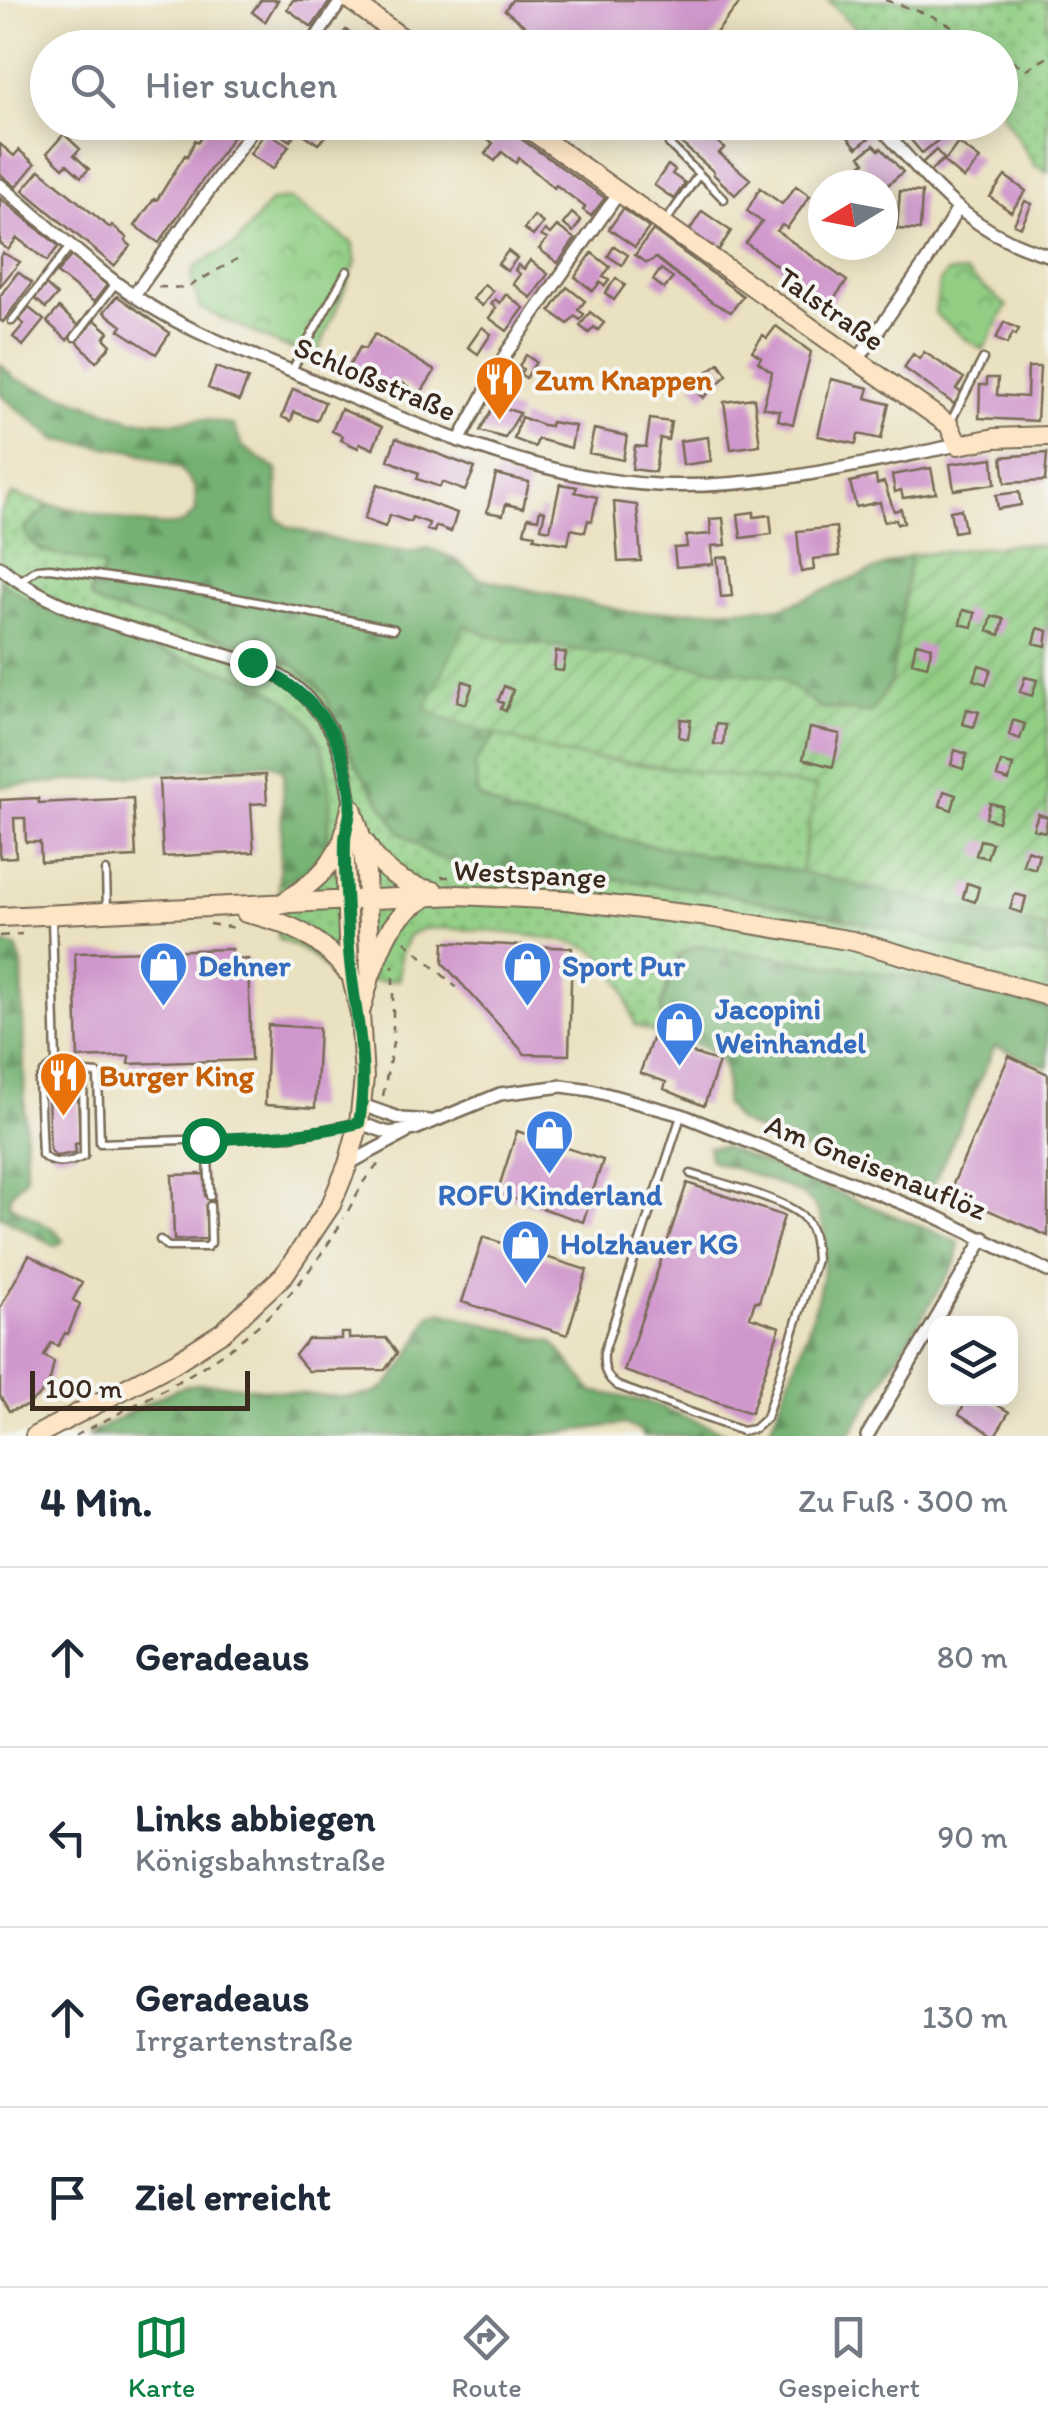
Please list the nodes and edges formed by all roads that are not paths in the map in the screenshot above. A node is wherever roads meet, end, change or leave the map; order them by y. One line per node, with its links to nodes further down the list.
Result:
1 (342, 0): 3 (street)
2 (364, 4): 4 (street)
3 (321, 30)
4 (395, 30)
5 (245, 140): 19 (street)
6 (544, 140): 11 (street, Talstraße)
7 (892, 140): 13 (street)
8 (669, 144): 9 (lane)
9 (699, 174): 12 (lane); 14 (lane)
10 (0, 185): 15 (street, Schloßstraße)
11 (618, 194): 14 (street, Talstraße); 27 (street)
12 (724, 199)
13 (957, 210): 16 (street); 23 (street)
14 (664, 225): 23 (street, Talstraße)
15 (72, 244): 18 (street, Schloßstraße); 20 (lane)
16 (1048, 254)
17 (347, 271): 24 (lane)
18 (116, 282): 19 (street, Schloßstraße); 21 (lane)
19 (138, 289): 24 (street, Schloßstraße)
20 (12, 322)
21 (74, 337)
22 (983, 359): 25 (lane)
23 (857, 361): 25 (street, Talstraße)
24 (291, 372): 27 (street, Schloßstraße)
25 (949, 426): 28 (street, Talstraße)
26 (1048, 436): 28 (street)
27 (459, 441): 28 (street, Schloßstraße)
28 (958, 445)
29 (0, 567): 30 (street)
30 (20, 581): 31 (lane); 32 (street)
31 (394, 630)
32 (351, 808): 33 (street)
33 (352, 834): 35 (street); 37 (street); 38 (street); 39 (street)
34 (106, 872): 41 (lane)
35 (458, 895): 36 (street, Westspange); 46 (street, Westspange)
36 (426, 897): 37 (street, Westspange); 45 (street)
37 (367, 900): 38 (street, Westspange); 45 (street)
38 (347, 901): 39 (street, Westspange); 44 (street)
39 (280, 904): 40 (street, Westspange)
40 (221, 908): 41 (street, Westspange); 44 (street)
41 (108, 912): 43 (street, Westspange)
42 (0, 918): 43 (street, Westspange)
43 (52, 922): 48 (lane)
44 (350, 975): 47 (street)
45 (370, 977): 47 (street)
46 (1048, 996)
47 (360, 1014): 50 (street)
48 (58, 1063): 49 (lane); 49 (lane)
49 (83, 1071): 54 (lane)
50 (360, 1114): 52 (street); 53 (street); 54 (lane); 55 (street)
51 (682, 1115): 52 (street, Am Gneisenauflöz); 56 (lane); 59 (street, Am Gneisenauflöz)
52 (430, 1121): 53 (street, Am Gneisenauflöz)
53 (414, 1129): 55 (street, Am Gneisenauflöz)
54 (207, 1140): 57 (lane)
55 (348, 1164): 62 (street)
56 (692, 1174)
57 (210, 1196)
58 (210, 1206): 60 (lane)
59 (984, 1238): 61 (street, Am Gneisenauflöz); 63 (street)
60 (160, 1240)
61 (1048, 1271)
62 (35, 1436)
63 (867, 1436)

